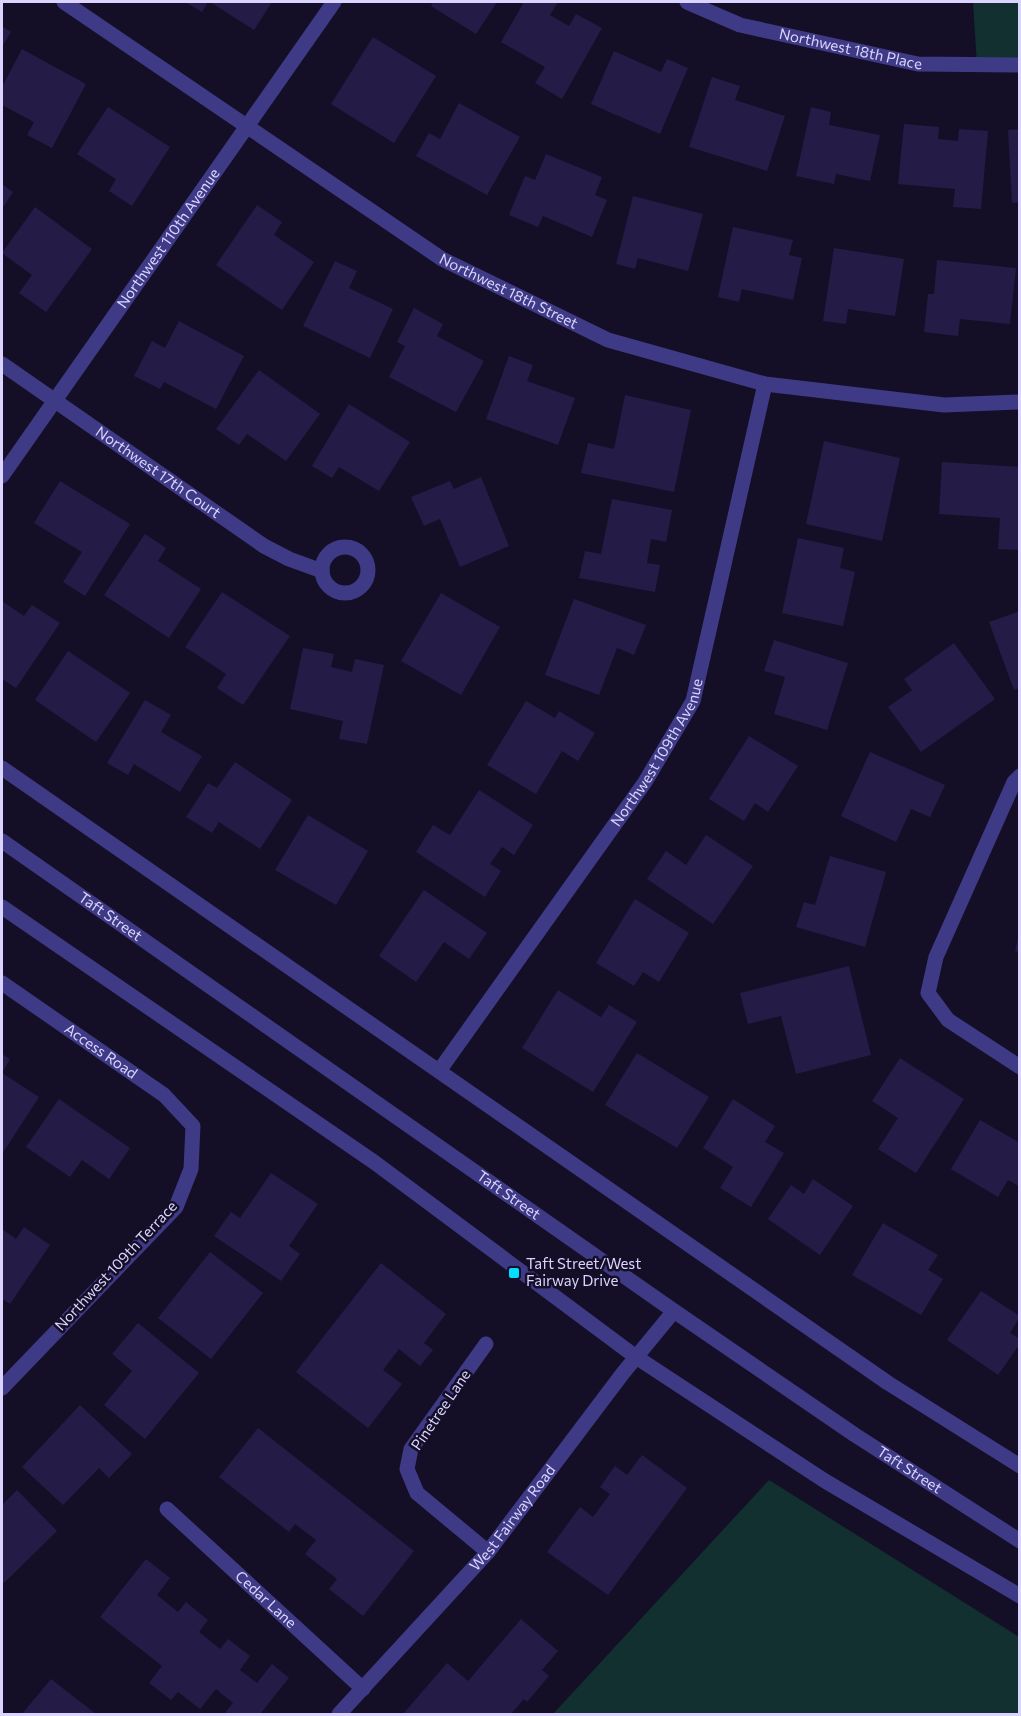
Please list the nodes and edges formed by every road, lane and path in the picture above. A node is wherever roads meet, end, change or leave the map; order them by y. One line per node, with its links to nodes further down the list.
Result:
1 (64, 2): 5 (street, Northwest 18th Street)
2 (334, 2): 5 (street, Northwest 110th Avenue)
3 (687, 2): 4 (street, Northwest 18th Place)
4 (1020, 65)
5 (247, 127): 7 (street, Northwest 18th Street); 8 (street, Northwest 110th Avenue)
6 (2, 364): 8 (street, Northwest 17th Court)
7 (765, 384): 9 (street, Northwest 18th Street); 18 (street, Northwest 109th Avenue)
8 (54, 400): 10 (street, Northwest 110th Avenue); 11 (street, Northwest 17th Court)
9 (1020, 402)
10 (2, 476)
11 (322, 571)
12 (2, 768): 18 (street)
13 (1020, 776): 17 (street)
14 (2, 840): 20 (street, Taft Street)
15 (2, 907): 22 (street)
16 (2, 983): 19 (street, Access Road)
17 (1020, 1067)
18 (439, 1071): 24 (street)
19 (193, 1126): 23 (street, Northwest 109th Terrace)
20 (674, 1311): 22 (street, West Fairway Road); 26 (street, Taft Street)
21 (486, 1344): 27 (street, Pinetree Lane)
22 (636, 1357): 27 (street, West Fairway Road); 28 (street)
23 (2, 1388)
24 (1020, 1466)
25 (167, 1509): 29 (street, Cedar Lane)
26 (1020, 1541)
27 (488, 1552): 29 (street, West Fairway Road)
28 (1020, 1596)
29 (363, 1689): 30 (street, West Fairway Road)
30 (339, 1714)

